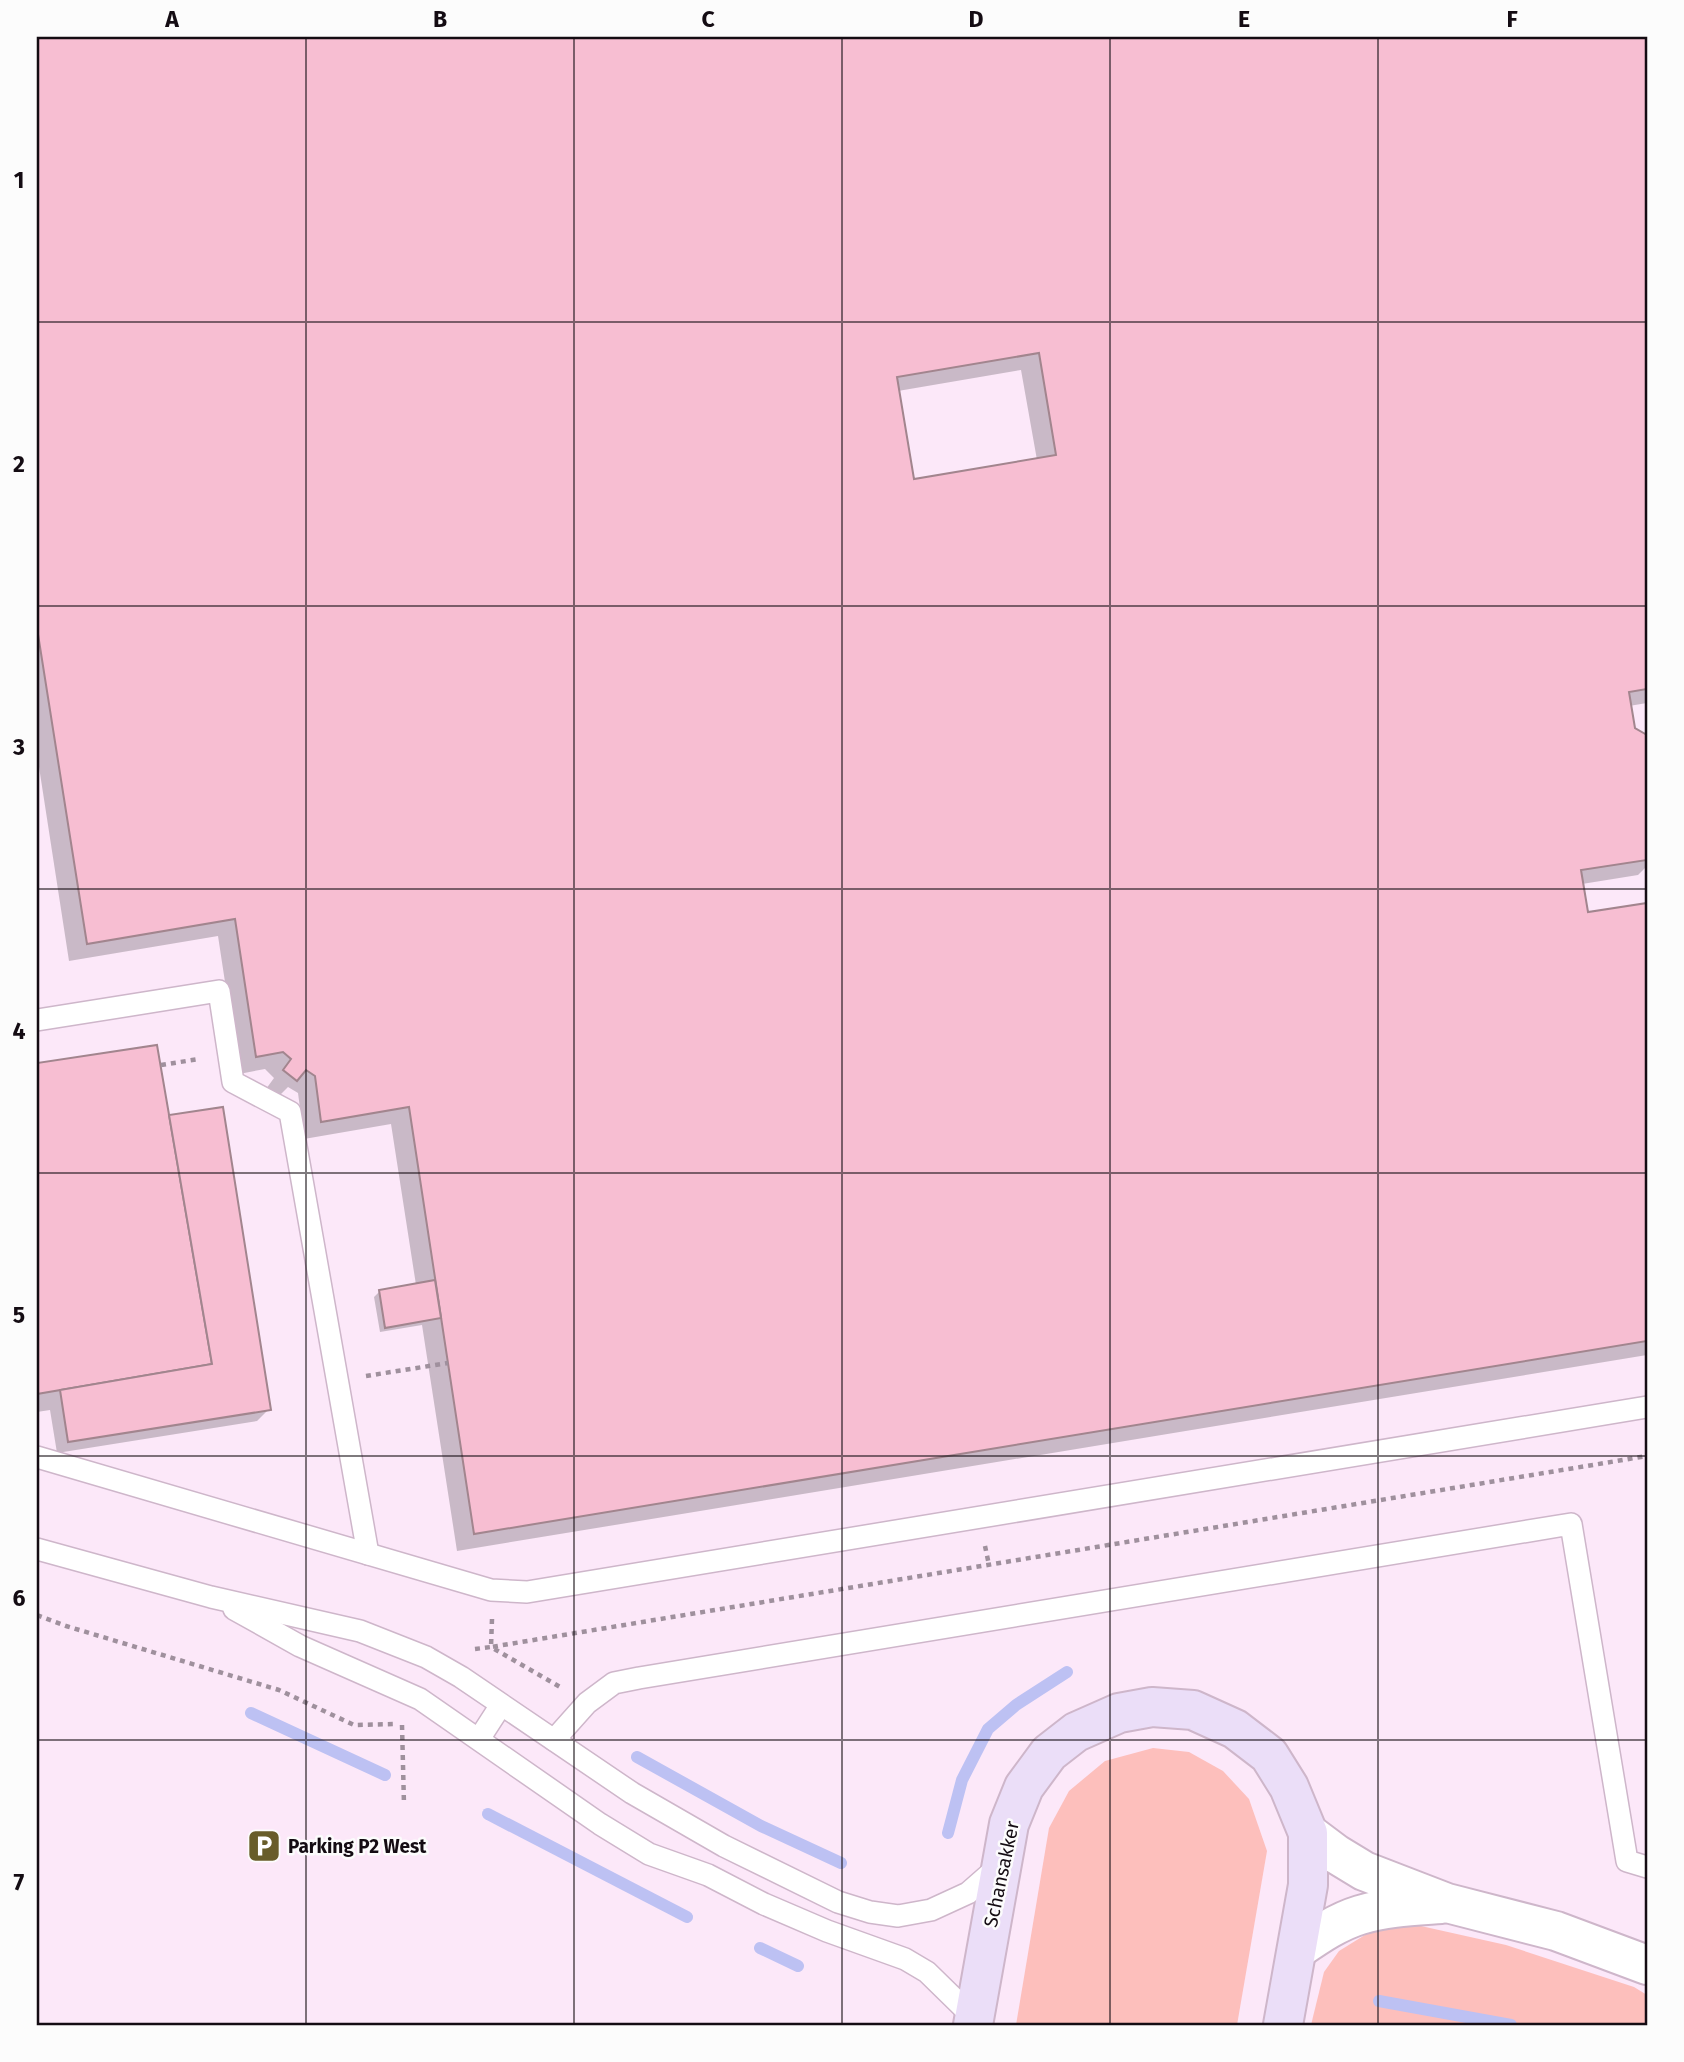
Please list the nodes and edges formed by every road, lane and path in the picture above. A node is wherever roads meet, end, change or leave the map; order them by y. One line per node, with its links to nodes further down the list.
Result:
1 (37, 1020): 10 (lane)
2 (206, 1058): 3 (path)
3 (161, 1065)
4 (448, 1363): 5 (path)
5 (356, 1378)
6 (1647, 1407): 10 (lane)
7 (1647, 1456): 14 (path)
8 (37, 1457): 10 (lane)
9 (37, 1549): 11 (lane)
10 (368, 1554)
11 (211, 1597): 17 (lane); 18 (lane)
12 (37, 1615): 20 (path)
13 (493, 1615): 14 (path)
14 (491, 1647): 15 (path); 16 (path)
15 (464, 1650)
16 (561, 1688)
17 (501, 1705): 18 (lane); 19 (lane)
18 (479, 1739): 27 (lane)
19 (554, 1740): 22 (lane); 23 (lane)
20 (404, 1805)
21 (1308, 1833): 22 (street, Schansakker); 24 (street); 25 (street, Schansakker)
22 (1002, 1864): 27 (street, Schansakker)
23 (1647, 1867)
24 (1447, 1903): 25 (street); 26 (street)
25 (1297, 1949): 28 (street, Schansakker)
26 (1647, 1965)
27 (973, 2022)
28 (1283, 2025)

